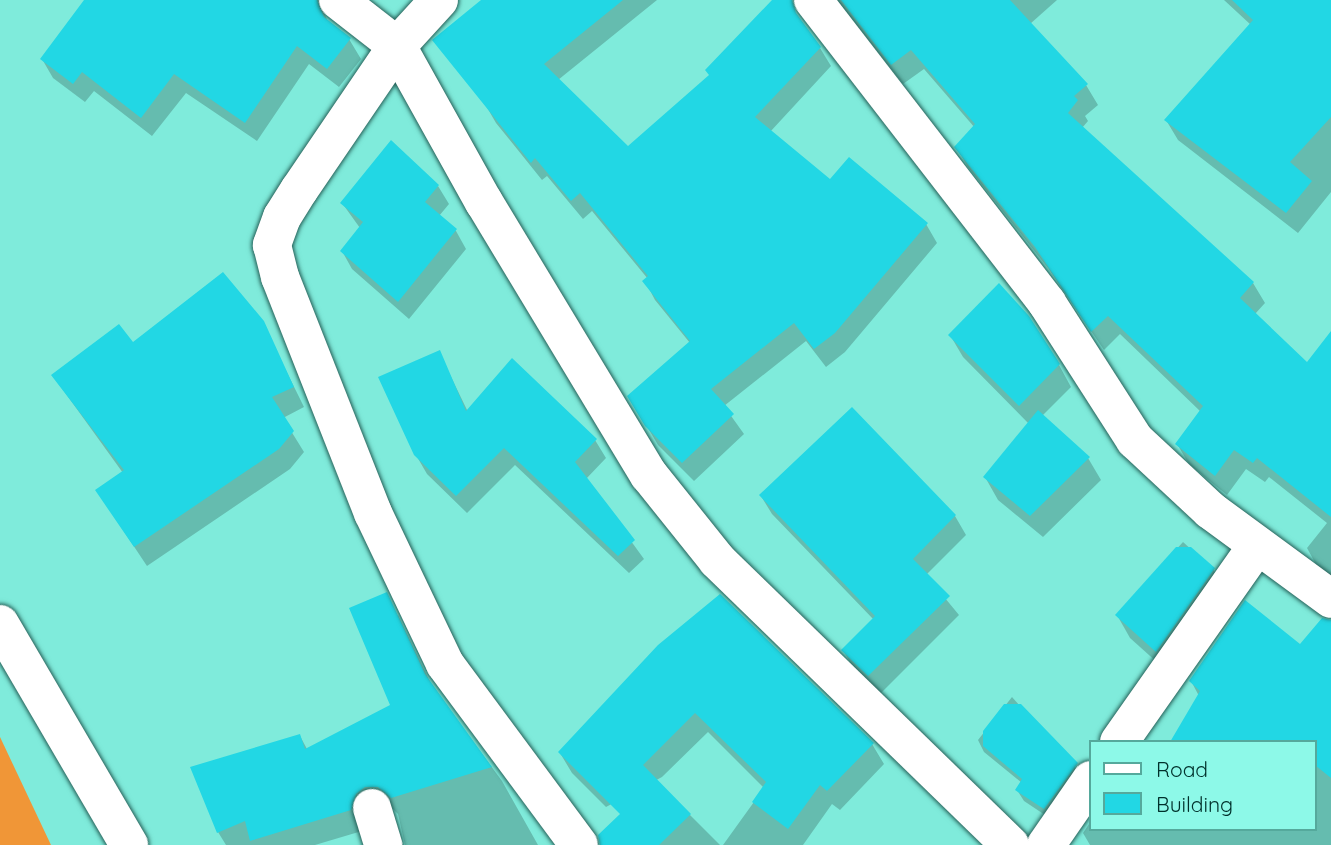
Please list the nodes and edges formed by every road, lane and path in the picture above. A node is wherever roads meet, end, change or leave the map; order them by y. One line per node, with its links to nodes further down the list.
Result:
1 (338, 0): 4 (street)
2 (439, 0): 4 (street)
3 (813, 0): 5 (street)
4 (397, 46): 13 (street); 14 (street)
5 (1257, 545): 6 (street); 8 (street)
6 (1331, 598)
7 (0, 624): 11 (street)
8 (1120, 740)
9 (1090, 781): 15 (street)
10 (372, 808): 12 (street)
11 (129, 845)
12 (383, 845)
13 (579, 845)
14 (1010, 845)
15 (1046, 845)

